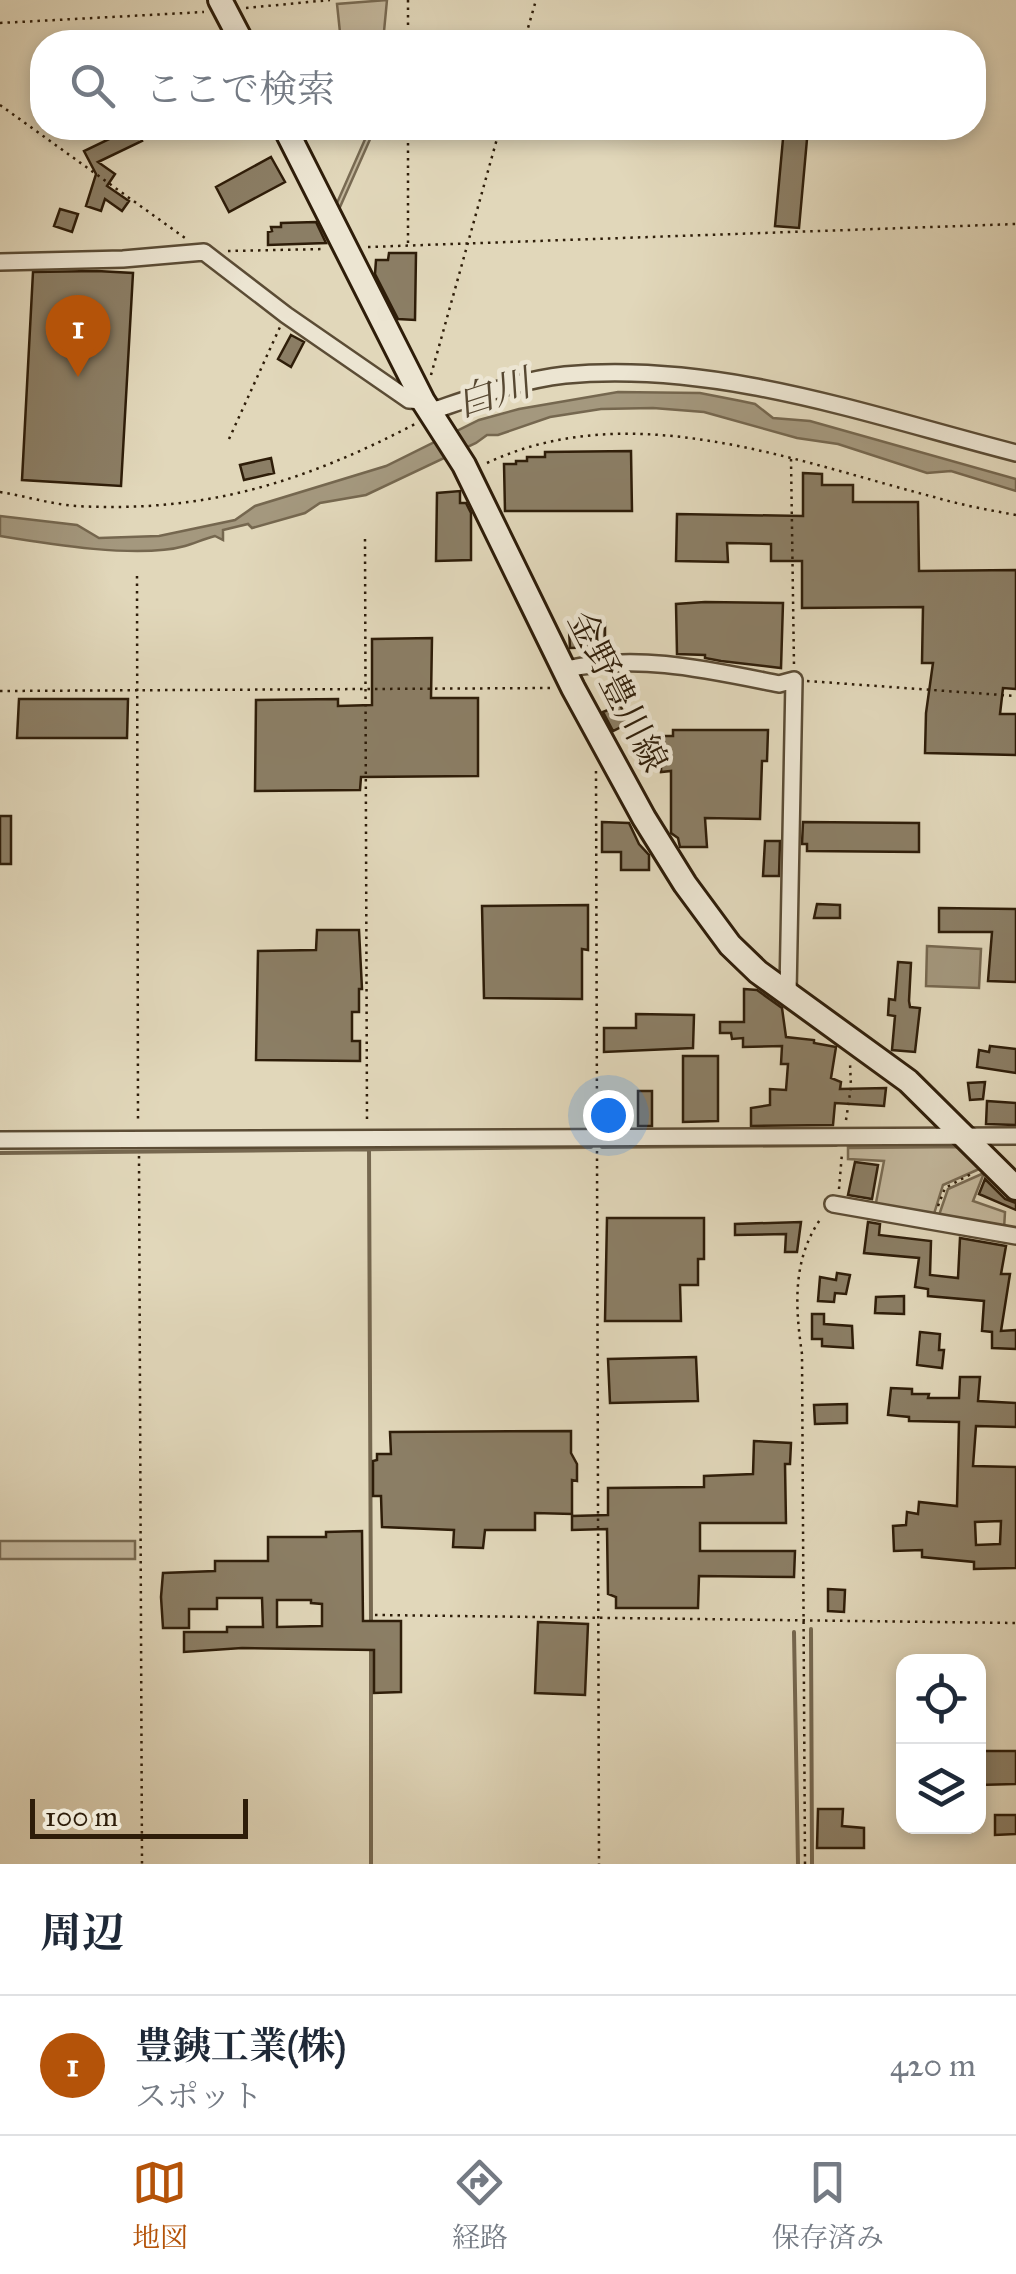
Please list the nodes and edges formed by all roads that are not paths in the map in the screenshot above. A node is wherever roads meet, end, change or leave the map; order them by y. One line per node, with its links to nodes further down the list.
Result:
1 (222, 4): 2 (main road)
2 (236, 30)
3 (291, 140): 5 (main road, 金野豊川線)
4 (0, 262): 5 (street)
5 (430, 412): 6 (street); 7 (main road, 金野豊川線)
6 (1016, 453)
7 (570, 678): 8 (main road, 金野豊川線); 8 (street)
8 (788, 994): 9 (main road, 金野豊川線)
9 (966, 1136): 10 (street); 11 (street); 12 (main road, 金野豊川線)
10 (1016, 1136)
11 (0, 1140)
12 (1016, 1188)
13 (833, 1204): 14 (street)
14 (1016, 1236)

